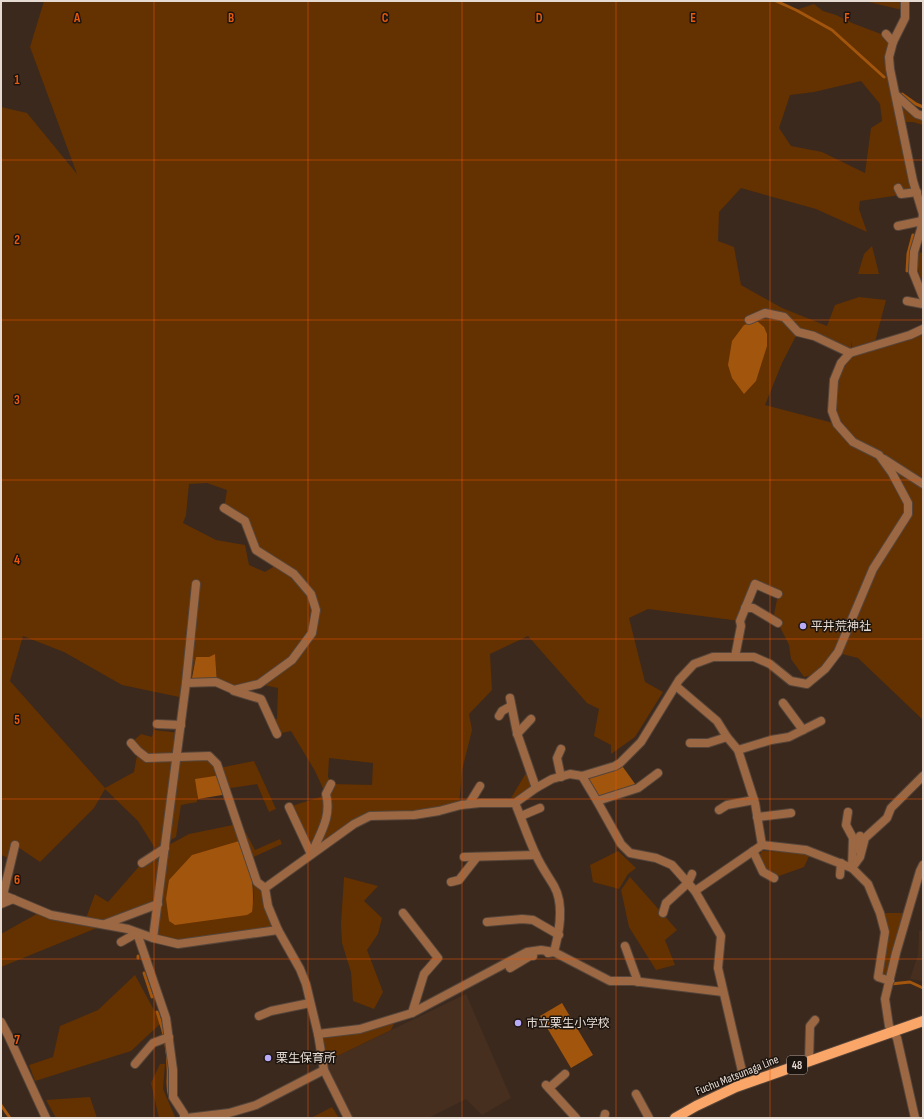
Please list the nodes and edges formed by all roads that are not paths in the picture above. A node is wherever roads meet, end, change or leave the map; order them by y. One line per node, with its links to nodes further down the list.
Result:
1 (905, 1): 3 (street)
2 (886, 34): 3 (street)
3 (893, 42): 4 (street)
4 (897, 96): 5 (street); 7 (street)
5 (923, 116)
6 (898, 188): 7 (street)
7 (920, 197): 8 (street)
8 (922, 221): 9 (street); 10 (street)
9 (898, 226)
10 (923, 296)
11 (907, 301): 12 (street)
12 (923, 304)
13 (749, 320): 15 (street)
14 (922, 332): 15 (street)
15 (850, 353): 16 (street)
16 (879, 455): 17 (street); 23 (street)
17 (923, 484)
18 (224, 508): 26 (street)
19 (196, 584): 24 (street)
20 (778, 594): 21 (street)
21 (745, 608): 22 (street); 23 (street)
22 (778, 623)
23 (735, 657): 25 (street)
24 (186, 683): 26 (street); 32 (street)
25 (676, 686): 36 (street); 43 (street)
26 (234, 690): 34 (street)
27 (783, 703): 33 (street)
28 (499, 716): 35 (street)
29 (531, 719): 35 (street)
30 (821, 721): 33 (street)
31 (157, 724): 32 (street)
32 (181, 725): 41 (street)
33 (803, 730): 40 (street)
34 (277, 734)
35 (517, 734): 48 (street)
36 (727, 737): 38 (street); 40 (street)
37 (131, 743): 41 (street)
38 (690, 743)
39 (561, 749): 45 (street)
40 (738, 750): 49 (street)
41 (177, 757): 63 (street); 78 (street)
42 (658, 773): 50 (street)
43 (582, 776): 45 (street); 50 (street)
44 (923, 776): 72 (street)
45 (561, 777): 48 (street)
46 (332, 784): 65 (street)
47 (480, 786): 52 (street)
48 (536, 788): 51 (street)
49 (754, 800): 55 (street); 59 (street)
50 (598, 801): 77 (street)
51 (515, 803): 52 (street); 58 (street)
52 (469, 804): 65 (street)
53 (289, 806): 65 (street)
54 (540, 808): 58 (street)
55 (719, 810)
56 (848, 812): 72 (street)
57 (791, 813): 59 (street)
58 (520, 816): 66 (street)
59 (757, 817): 62 (street)
60 (860, 836): 72 (street)
61 (15, 845): 80 (street)
62 (762, 845): 64 (street); 70 (street)
63 (165, 848): 69 (street); 83 (street)
64 (753, 851): 75 (street); 79 (street)
65 (311, 854): 78 (street)
66 (536, 855): 68 (street); 90 (street)
67 (464, 857): 68 (street)
68 (477, 857): 76 (street)
69 (142, 863)
70 (841, 863): 72 (street); 74 (street)
71 (923, 865): 96 (street)
72 (852, 868): 96 (street)
73 (692, 874): 77 (street)
74 (840, 874)
75 (774, 878)
76 (451, 882)
77 (688, 883): 79 (street); 85 (street)
78 (265, 888): 88 (street)
79 (695, 891): 98 (street)
80 (2, 894): 81 (street)
81 (13, 899): 82 (street); 87 (street)
82 (1, 904)
83 (158, 904): 87 (street); 91 (street)
84 (403, 912): 100 (street)
85 (663, 913)
86 (487, 922): 90 (street)
87 (104, 925): 89 (street)
88 (278, 930): 91 (street); 99 (street)
89 (138, 933): 91 (street); 92 (street); 107 (street)
90 (559, 935): 94 (street)
91 (153, 938)
92 (121, 942)
93 (625, 946): 97 (street)
94 (554, 952): 95 (street); 97 (street); 100 (street)
95 (510, 968)
96 (890, 981): 105 (street)
97 (638, 982): 98 (street)
98 (723, 992): 112 (street)
99 (310, 1003): 101 (street); 106 (street)
100 (412, 1012): 106 (street)
101 (259, 1016)
102 (815, 1020): 108 (street)
103 (923, 1021): 105 (main road, Fuchu Matsunaga Line / 48)
104 (1, 1022): 114 (street)
105 (892, 1032): 108 (main road, Fuchu Matsunaga Line / 48); 120 (street)
106 (318, 1034): 110 (street)
107 (168, 1037): 109 (street); 115 (street)
108 (809, 1061): 112 (main road, Fuchu Matsunaga Line / 48)
109 (135, 1064)
110 (324, 1070): 115 (street); 116 (street)
111 (566, 1074): 117 (street)
112 (745, 1084): 119 (main road, Fuchu Matsunaga Line / 48)
113 (636, 1094): 118 (street)
114 (46, 1118)
115 (186, 1118)
116 (348, 1118)
117 (576, 1118)
118 (649, 1118)
119 (675, 1118)
120 (915, 1118)

